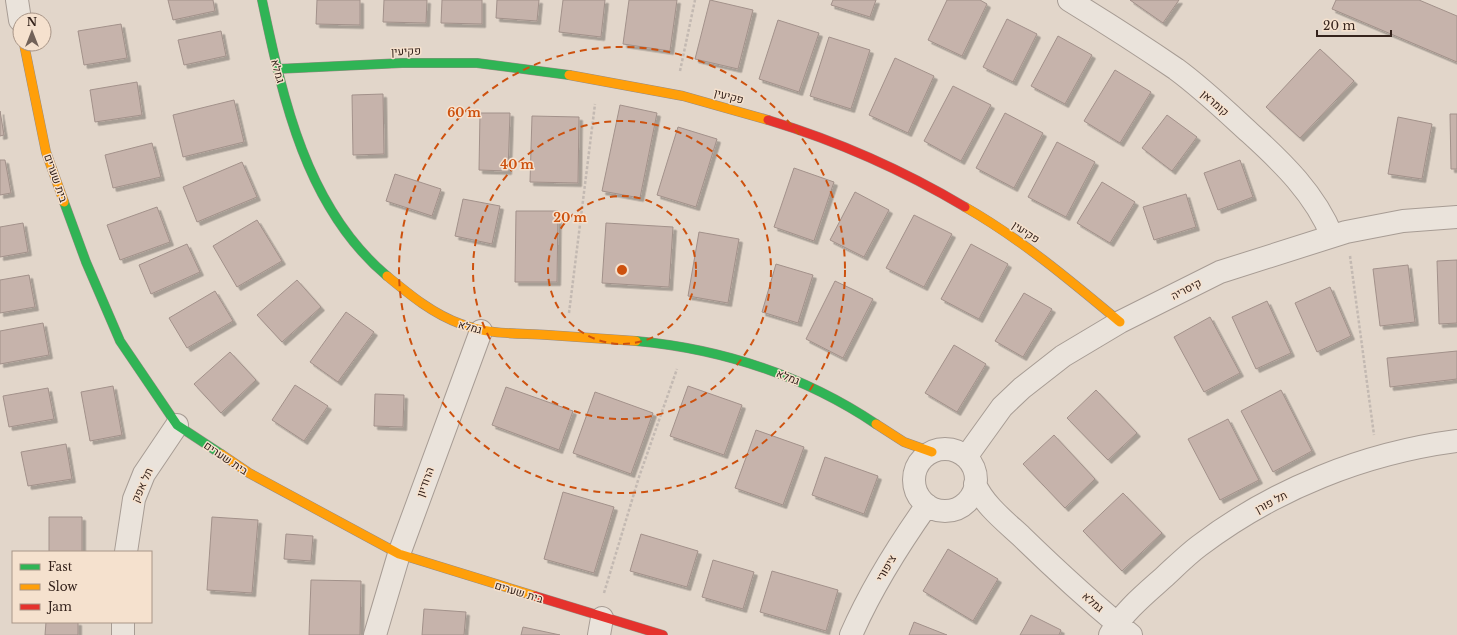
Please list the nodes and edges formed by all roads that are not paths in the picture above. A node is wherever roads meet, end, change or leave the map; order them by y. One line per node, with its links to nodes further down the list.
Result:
1 (17, 0): 4 (street)
2 (262, 0): 6 (street, גמלא)
3 (1069, 0): 8 (street, קומראן)
4 (19, 12)
5 (26, 52): 12 (street, בית שערים)
6 (277, 69): 9 (street, פקיעין); 10 (street, גמלא)
7 (1457, 217): 8 (street, קיסריה)
8 (1339, 234): 9 (street, קיסריה)
9 (1120, 322): 15 (street, קיסריה)
10 (481, 331): 11 (street, גמלא); 21 (street, הרודיון)
11 (863, 416): 14 (street, גמלא); 16 (street, גמלא)
12 (177, 425): 20 (street, תל אפק); 21 (street, בית שערים)
13 (1457, 441): 25 (street, תל פורן)
14 (932, 452): 15 (street); 16 (street)
15 (966, 457): 17 (street)
16 (917, 469): 18 (street)
17 (976, 484): 19 (street); 22 (street, גמלא)
18 (927, 505): 19 (street); 29 (street, ציפורי)
19 (957, 508): 22 (street, גמלא)
20 (126, 551)
21 (399, 554): 24 (street, בית שערים); 27 (street, הרודיון)
22 (1055, 569): 25 (street, גמלא)
23 (123, 623): 26 (street)
24 (600, 623): 28 (street, בית שערים)
25 (1119, 631)
26 (123, 635)
27 (375, 635)
28 (663, 635)
29 (851, 635)

